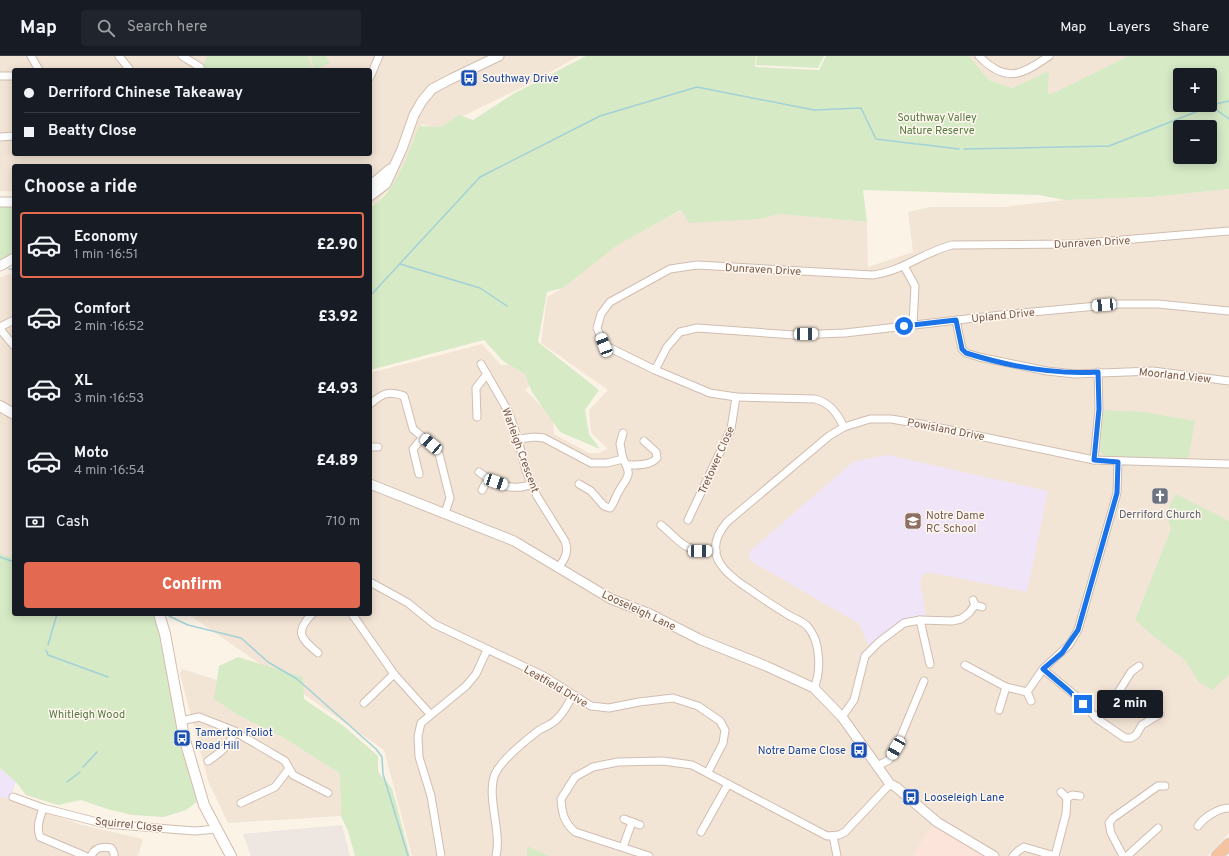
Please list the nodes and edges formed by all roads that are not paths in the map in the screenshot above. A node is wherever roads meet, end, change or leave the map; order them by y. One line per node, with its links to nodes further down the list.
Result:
1 (31, 56): 9 (street)
2 (119, 56): 10 (street)
3 (182, 56): 8 (street)
4 (379, 56): 11 (street)
5 (499, 56): 16 (street)
6 (979, 56): 7 (street)
7 (1049, 56)
8 (200, 67)
9 (38, 68)
10 (128, 68)
11 (372, 72)
12 (0, 76): 13 (street)
13 (12, 76)
14 (12, 136): 15 (street)
15 (0, 137)
16 (394, 165): 17 (street); 18 (street)
17 (372, 184)
18 (372, 194)
19 (0, 202): 20 (street)
20 (12, 202)
21 (1229, 231): 24 (street, Dunraven Drive)
22 (12, 259): 23 (street)
23 (0, 266)
24 (904, 266): 28 (street); 32 (street, Dunraven Drive)
25 (1229, 311): 26 (street, Upland Drive)
26 (956, 320): 28 (street, Upland Drive); 33 (street, Moorland View)
27 (12, 321): 29 (street)
28 (913, 324): 32 (street, Upland Drive)
29 (0, 328): 30 (street)
30 (12, 343)
31 (481, 364): 34 (street, Warleigh Crescent)
32 (655, 370): 36 (street, Dunraven Drive)
33 (1098, 372): 35 (street, Moorland View); 48 (street)
34 (487, 374): 40 (street); 44 (street, Warleigh Crescent)
35 (1229, 381)
36 (736, 397): 41 (street, Dunraven Drive); 60 (street, Tretower Close)
37 (372, 402): 43 (street)
38 (0, 406): 39 (main road)
39 (12, 413)
40 (477, 417)
41 (844, 427): 48 (street, Powisland Drive); 62 (street, Powisland Drive)
42 (624, 433): 49 (street)
43 (423, 437): 53 (street); 59 (street)
44 (518, 439): 49 (street); 55 (street, Warleigh Crescent)
45 (644, 441): 49 (street)
46 (372, 447): 47 (street)
47 (378, 447)
48 (1094, 460): 50 (street, Powisland Drive)
49 (625, 462): 56 (street)
50 (1118, 462): 51 (street, Powisland Drive); 75 (street)
51 (1229, 464)
52 (478, 472): 54 (street)
53 (419, 474)
54 (488, 479): 55 (street); 58 (street)
55 (532, 484): 63 (street, Warleigh Crescent)
56 (579, 484)
57 (372, 485): 59 (street, Looseleigh Lane)
58 (482, 490)
59 (445, 513): 63 (street, Looseleigh Lane)
60 (688, 520)
61 (661, 525): 62 (street)
62 (716, 550): 79 (street)
63 (558, 568): 79 (street, Looseleigh Lane)
64 (372, 583): 70 (street, Leatfield Drive)
65 (977, 604): 69 (street)
66 (160, 616): 89 (main road)
67 (310, 616): 71 (street)
68 (353, 616): 76 (street)
69 (920, 620): 72 (street); 87 (street)
70 (487, 650): 81 (street, Leatfield Drive); 86 (street)
71 (318, 653)
72 (930, 664)
73 (965, 664): 78 (street)
74 (1139, 666): 88 (street)
75 (1043, 669): 80 (street); 88 (street)
76 (394, 674): 83 (street); 86 (street)
77 (924, 681): 92 (street)
78 (1006, 687): 80 (street); 85 (street)
79 (814, 688): 87 (street, Looseleigh Lane)
80 (1027, 692): 82 (street)
81 (573, 695): 94 (street, Leatfield Drive); 124 (street)
82 (1031, 701)
83 (364, 703)
84 (1148, 709): 88 (street)
85 (999, 710)
86 (430, 714): 123 (street)
87 (842, 717): 92 (street, Looseleigh Lane)
88 (1096, 718)
89 (181, 721): 90 (street); 113 (main road)
90 (234, 731): 91 (street); 93 (street)
91 (208, 761)
92 (878, 766): 96 (street, Looseleigh Lane)
93 (288, 770): 99 (street); 103 (street)
94 (708, 772): 95 (street); 117 (street)
95 (728, 784): 108 (street); 115 (street)
96 (890, 784): 115 (street); 127 (street, Looseleigh Lane)
97 (1165, 786): 130 (street)
98 (1061, 792): 102 (street)
99 (328, 793)
100 (13, 796): 104 (street, Squirrel Close)
101 (1080, 796): 102 (street)
102 (1067, 798): 129 (street)
103 (241, 803)
104 (43, 808): 113 (street, Squirrel Close); 119 (street)
105 (1229, 808): 111 (street)
106 (624, 819): 107 (street)
107 (632, 822): 109 (street); 117 (street)
108 (707, 822): 110 (street); 114 (street)
109 (640, 825)
110 (714, 826)
111 (1198, 826)
112 (1158, 828): 131 (street)
113 (216, 829): 122 (main road)
114 (701, 832)
115 (833, 836): 126 (street)
116 (1229, 844): 132 (highway)
117 (623, 847): 125 (street)
118 (1229, 853): 133 (highway)
119 (86, 856)
120 (91, 856): 121 (street)
121 (114, 856)
122 (231, 856)
123 (441, 856)
124 (496, 856)
125 (649, 856)
126 (837, 856)
127 (994, 856)
128 (1013, 856): 129 (street)
129 (1055, 856)
130 (1123, 856)
131 (1127, 856)
132 (1217, 856)
133 (1226, 856)

